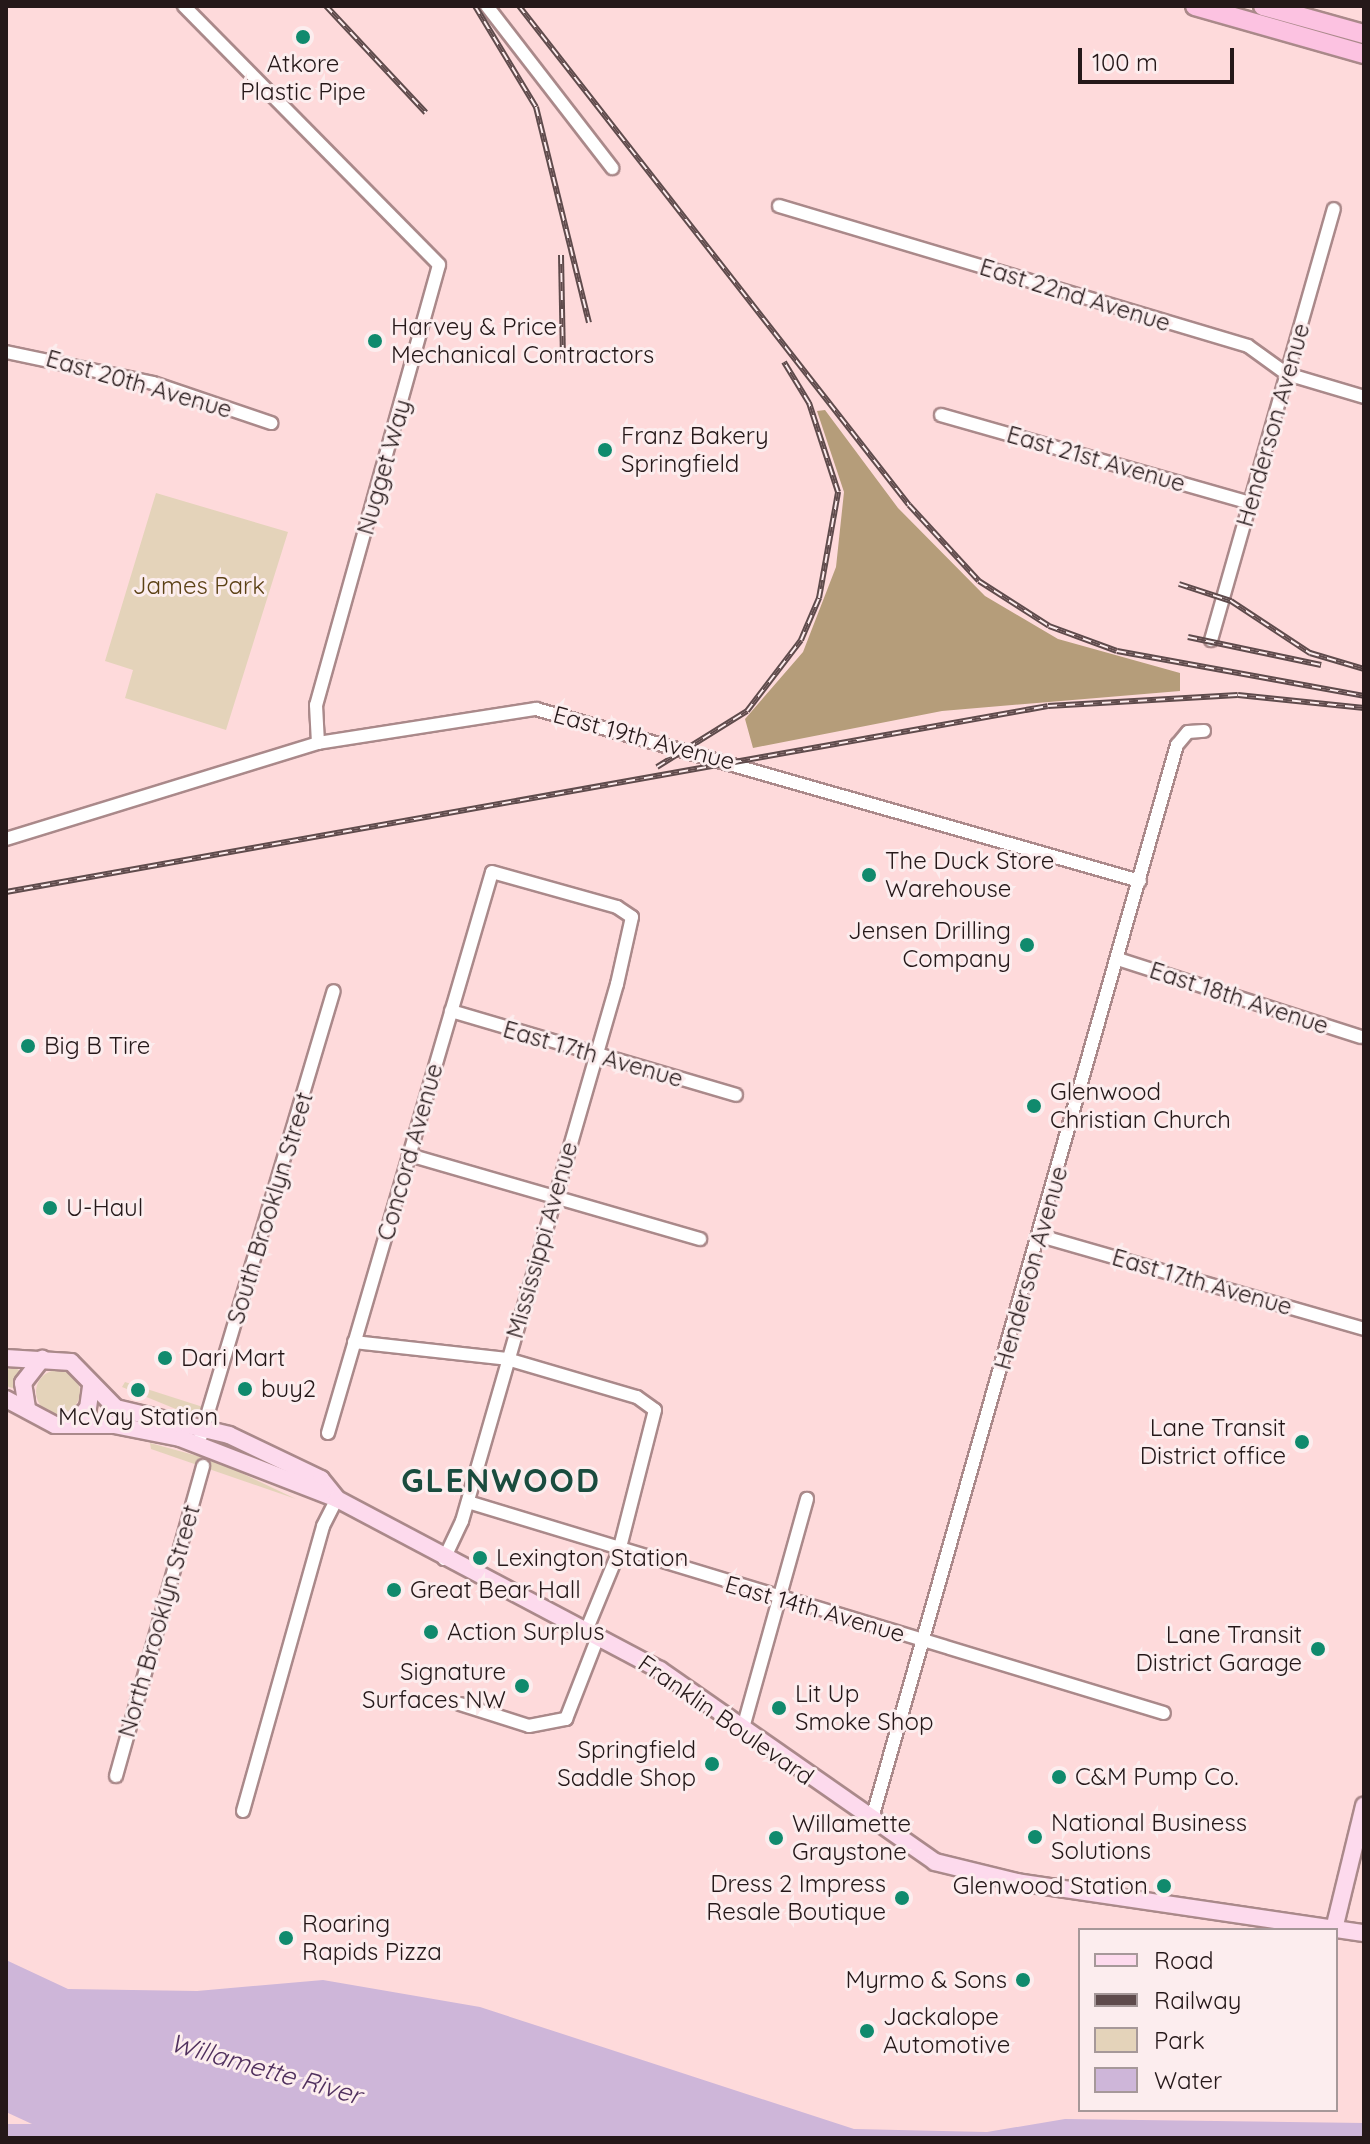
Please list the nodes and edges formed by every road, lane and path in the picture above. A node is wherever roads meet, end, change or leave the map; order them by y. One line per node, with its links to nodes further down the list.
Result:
1 (184, 6): 18 (street, Nugget Way)
2 (487, 6): 7 (street)
3 (1195, 6): 6 (highway)
4 (1263, 6): 5 (highway)
5 (1364, 34)
6 (1364, 54)
7 (612, 168)
8 (779, 206): 11 (street, East 22nd Avenue)
9 (1334, 209): 11 (street, Henderson Avenue)
10 (6, 352): 14 (street, East 20th Avenue)
11 (1287, 374): 12 (street, East 22nd Avenue); 15 (street, Henderson Avenue)
12 (1364, 397)
13 (941, 415): 15 (street, East 21st Avenue)
14 (271, 423)
15 (1250, 503): 16 (street, Henderson Avenue)
16 (1211, 640)
17 (1204, 731): 21 (street, Henderson Avenue)
18 (318, 743): 19 (street, East 19th Avenue); 21 (street, East 19th Avenue)
19 (6, 839)
20 (492, 872): 24 (street, Concord Avenue); 26 (street, Mississippi Avenue)
21 (1140, 881): 22 (street, Henderson Avenue)
22 (1118, 959): 25 (street, East 18th Avenue); 30 (street, Henderson Avenue)
23 (334, 991): 41 (street, South Brooklyn Street)
24 (451, 1011): 26 (street, East 17th Avenue); 28 (street, Concord Avenue)
25 (1361, 1037)
26 (596, 1056): 27 (street, East 17th Avenue); 29 (street, Mississippi Avenue)
27 (736, 1095)
28 (409, 1155): 29 (street); 33 (street, Concord Avenue)
29 (555, 1196): 31 (street); 36 (street, Mississippi Avenue)
30 (1040, 1236): 32 (street, East 17th Avenue); 52 (street, Henderson Avenue)
31 (700, 1239)
32 (1364, 1329)
33 (354, 1342): 36 (street); 42 (street, Concord Avenue)
34 (6, 1358): 35 (main road, Franklin Boulevard)
35 (42, 1359): 37 (main road, Franklin Boulevard); 39 (main road)
36 (507, 1359): 47 (street, Mississippi Avenue); 48 (street)
37 (91, 1387): 40 (main road); 41 (main road, Franklin Boulevard)
38 (6, 1399): 39 (main road, Franklin Boulevard)
39 (27, 1408): 40 (main road, Franklin Boulevard)
40 (73, 1424): 43 (main road, Franklin Boulevard)
41 (204, 1425): 43 (street, South Brooklyn Street); 45 (main road, Franklin Boulevard)
42 (328, 1433)
43 (198, 1443): 45 (main road, Franklin Boulevard)
44 (203, 1466): 56 (street, North Brooklyn Street)
45 (337, 1499): 49 (main road, Franklin Boulevard); 58 (street)
46 (807, 1499): 50 (street)
47 (468, 1502): 48 (street, East 14th Avenue); 49 (street, Mississippi Avenue)
48 (619, 1551): 50 (street, East 14th Avenue); 51 (street)
49 (444, 1559): 51 (main road, Franklin Boulevard)
50 (779, 1599): 52 (street, East 14th Avenue); 55 (street)
51 (592, 1634): 53 (street); 55 (main road, Franklin Boulevard)
52 (924, 1641): 54 (street, East 14th Avenue); 59 (street, Henderson Avenue)
53 (460, 1704)
54 (1164, 1713)
55 (743, 1728): 59 (main road, Franklin Boulevard)
56 (116, 1776)
57 (1364, 1806): 61 (main road)
58 (243, 1811)
59 (871, 1822): 60 (main road, Franklin Boulevard)
60 (1327, 1928)
61 (1334, 1928)
62 (1338, 1930): 63 (main road, Franklin Boulevard)
63 (1364, 1933)

